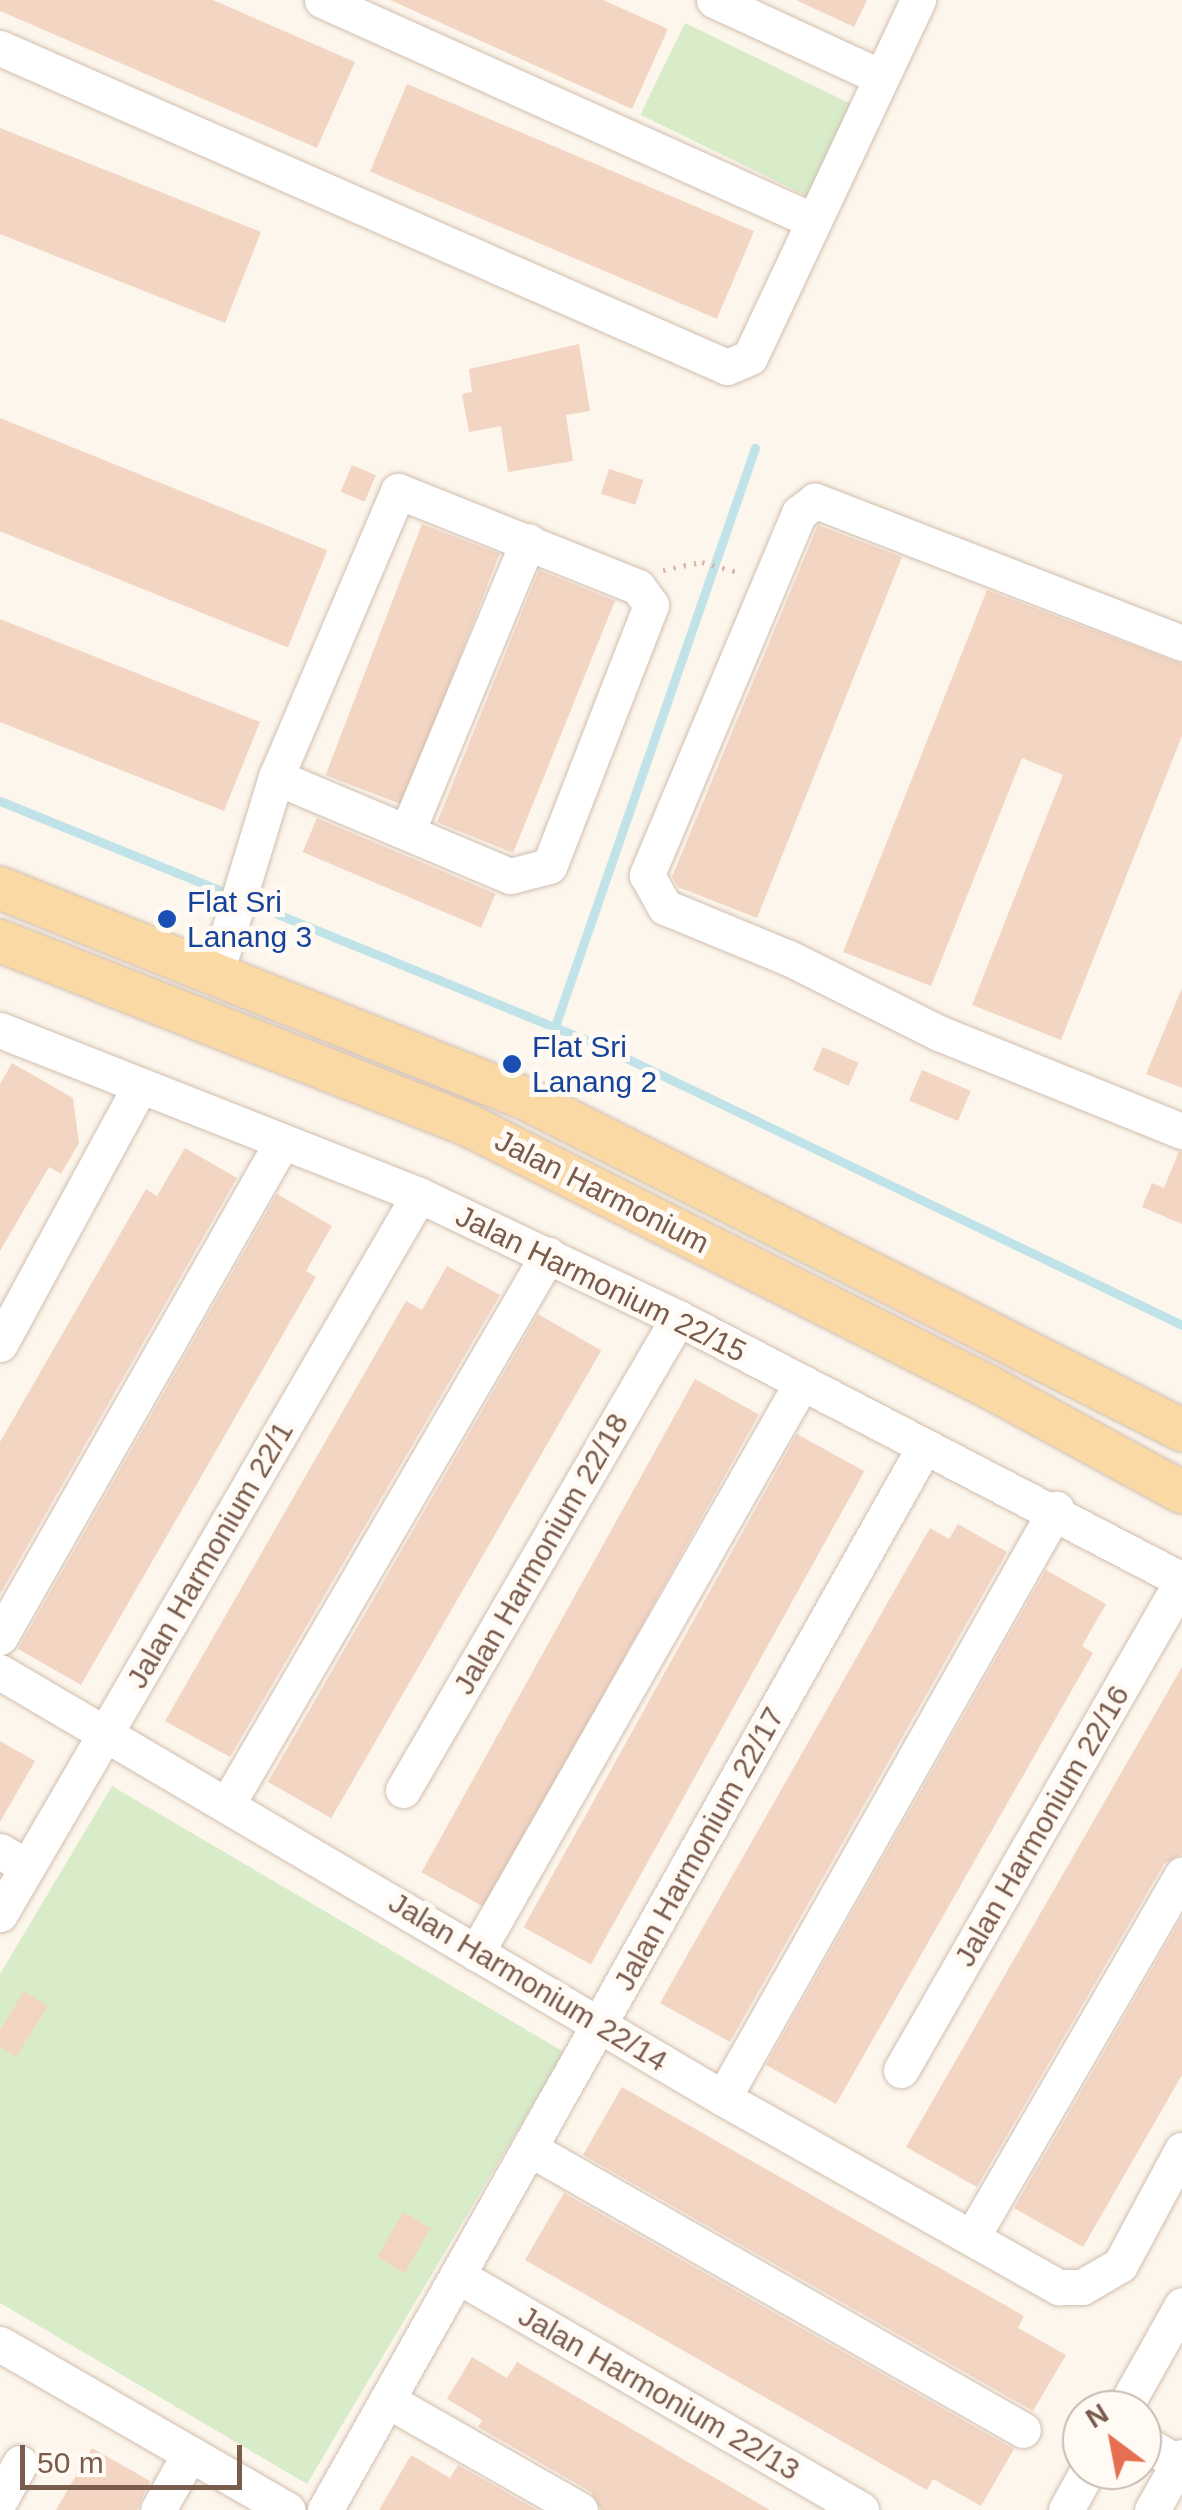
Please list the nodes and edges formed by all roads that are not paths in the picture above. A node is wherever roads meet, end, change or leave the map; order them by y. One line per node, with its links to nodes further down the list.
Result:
1 (322, 0): 6 (street)
2 (714, 0): 5 (street)
3 (918, 0): 5 (street)
4 (0, 48): 6 (street)
5 (882, 77): 6 (street)
6 (814, 221)
7 (528, 541): 9 (street); 10 (street); 10 (street)
8 (1182, 643): 16 (street)
9 (276, 778): 10 (street); 13 (street)
10 (407, 832)
11 (0, 888): 13 (main road, Jalan Harmonium)
12 (0, 941): 25 (main road, Jalan Harmonium)
13 (216, 972): 23 (main road, Jalan Harmonium)
14 (3, 1038): 15 (street, Jalan Harmonium 22/15)
15 (140, 1086): 17 (street, Jalan Harmonium 22/15); 21 (street)
16 (1182, 1131)
17 (282, 1142): 18 (street, Jalan Harmonium 22/15); 28 (street)
18 (419, 1195): 19 (street, Jalan Harmonium 22/15); 30 (street, Jalan Harmonium 22/1)
19 (548, 1255): 20 (street, Jalan Harmonium 22/15); 32 (street)
20 (678, 1318): 22 (street, Jalan Harmonium 22/15); 31 (street, Jalan Harmonium 22/18)
21 (0, 1344)
22 (801, 1384): 24 (street, Jalan Harmonium 22/15); 36 (street)
23 (1180, 1423)
24 (923, 1449): 26 (street, Jalan Harmonium 22/15); 37 (street, Jalan Harmonium 22/17)
25 (1182, 1492)
26 (1056, 1509): 27 (street, Jalan Harmonium 22/15); 39 (street)
27 (1182, 1580): 38 (street, Jalan Harmonium 22/16)
28 (0, 1637)
29 (0, 1672): 30 (street, Jalan Harmonium 22/14)
30 (107, 1732): 32 (street, Jalan Harmonium 22/14); 33 (street, Jalan Harmonium 22/1)
31 (404, 1790)
32 (228, 1803): 36 (street, Jalan Harmonium 22/14)
33 (14, 1859): 35 (street, Jalan Harmonium 22/1)
34 (1182, 1875): 42 (street)
35 (0, 1914)
36 (476, 1953): 37 (street, Jalan Harmonium 22/14)
37 (600, 2026): 39 (street, Jalan Harmonium 22/14); 40 (street, Jalan Harmonium 22/17)
38 (901, 2070)
39 (723, 2098): 42 (street, Jalan Harmonium 22/14)
40 (532, 2150): 43 (street, Jalan Harmonium 22/17); 48 (street)
41 (1182, 2150): 42 (street, Jalan Harmonium 22/14)
42 (972, 2237)
43 (458, 2276): 47 (street, Jalan Harmonium 22/17); 57 (street, Jalan Harmonium 22/13)
44 (1182, 2304): 46 (street)
45 (0, 2344): 49 (street)
46 (1134, 2390)
47 (387, 2400): 55 (street, Jalan Harmonium 22/17); 56 (street)
48 (1023, 2430)
49 (190, 2453): 53 (street); 54 (street)
50 (1181, 2461): 58 (street)
51 (20, 2463): 52 (street)
52 (0, 2500)
53 (158, 2510)
54 (288, 2510)
55 (325, 2510)
56 (580, 2510)
57 (861, 2510)
58 (1152, 2510)

